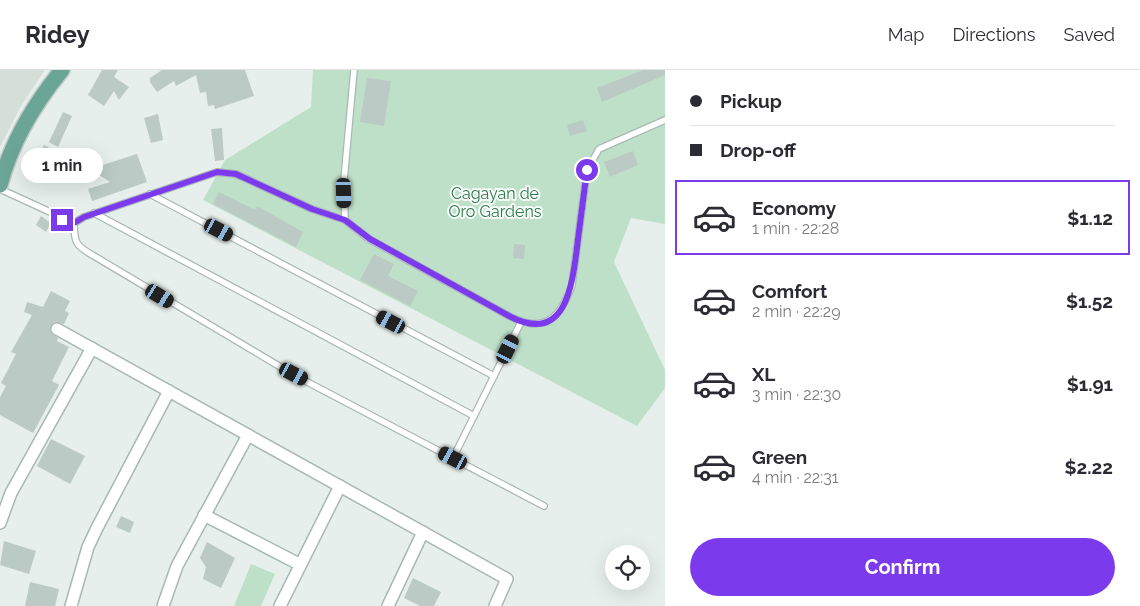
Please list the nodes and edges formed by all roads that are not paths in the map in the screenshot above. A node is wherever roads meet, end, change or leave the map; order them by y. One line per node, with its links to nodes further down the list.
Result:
1 (62, 70): 4 (main road)
2 (354, 70): 8 (lane)
3 (665, 120): 10 (lane)
4 (0, 185)
5 (0, 190): 9 (lane)
6 (150, 194): 7 (lane); 8 (lane); 13 (lane)
7 (94, 213): 9 (lane); 15 (lane)
8 (345, 220): 10 (lane)
9 (74, 223): 17 (lane)
10 (521, 322): 13 (lane)
11 (57, 329): 12 (street)
12 (92, 348): 14 (street); 21 (street)
13 (494, 376): 15 (lane)
14 (169, 391): 16 (street); 24 (street)
15 (474, 416): 17 (lane)
16 (248, 435): 18 (street); 20 (street)
17 (453, 458): 19 (lane)
18 (340, 486): 22 (street); 23 (street)
19 (544, 506)
20 (204, 515): 23 (street); 25 (street)
21 (0, 522)
22 (423, 532): 27 (street); 28 (street)
23 (299, 564): 26 (street)
24 (71, 606)
25 (163, 606)
26 (280, 606)
27 (388, 606)
28 (495, 606)

